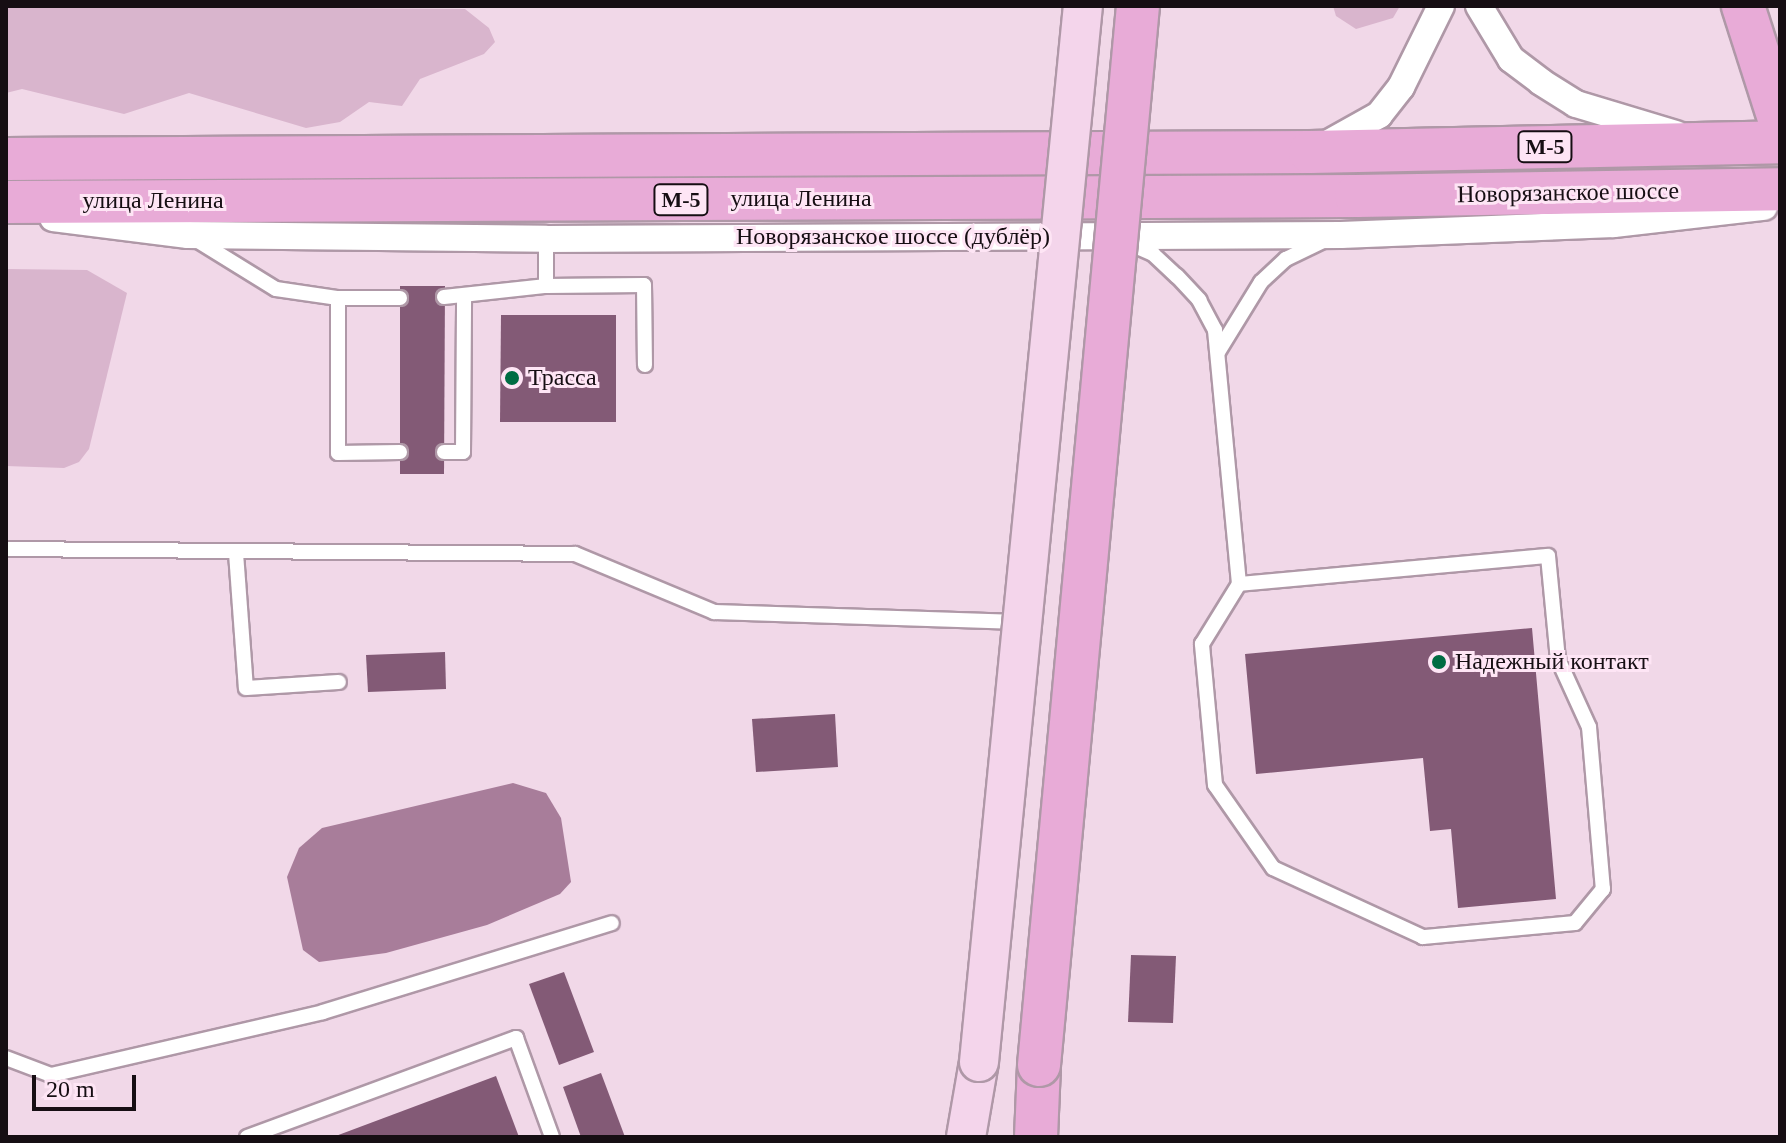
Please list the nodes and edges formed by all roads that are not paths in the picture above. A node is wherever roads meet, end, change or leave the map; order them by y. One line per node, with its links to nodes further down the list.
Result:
1 (1083, 6): 38 (main road, bridge)
2 (1138, 6): 39 (main road, bridge)
3 (1441, 6): 9 (street)
4 (1479, 6): 8 (street)
5 (1743, 6): 6 (main road)
6 (1780, 122)
7 (1780, 142): 8 (main road, Новорязанское шоссе / М-5)
8 (1707, 144): 9 (main road, Новорязанское шоссе / М-5)
9 (1310, 152): 10 (main road, улица Ленина / М-5)
10 (6, 159)
11 (1780, 189): 12 (main road, Новорязанское шоссе / М-5)
12 (1356, 196): 13 (main road, улица Ленина / М-5)
13 (6, 202)
14 (1780, 205): 17 (street, Новорязанское шоссе (дублёр))
15 (6, 212): 16 (street, Новорязанское шоссе (дублёр))
16 (188, 235): 19 (street, Новорязанское шоссе (дублёр)); 23 (lane)
17 (1341, 235): 18 (street, Новорязанское шоссе (дублёр)); 25 (lane)
18 (1115, 236): 19 (street, Новорязанское шоссе (дублёр)); 25 (lane)
19 (546, 239): 20 (lane)
20 (546, 286): 21 (lane); 26 (lane)
21 (464, 296): 22 (lane); 28 (lane)
22 (444, 297)
23 (338, 298): 24 (lane); 27 (lane)
24 (400, 298)
25 (1218, 352): 31 (lane)
26 (645, 365)
27 (400, 452)
28 (444, 452)
29 (6, 549): 30 (lane)
30 (236, 553): 32 (lane); 33 (lane)
31 (1239, 584): 31 (lane)
32 (1012, 622)
33 (339, 682)
34 (612, 923): 35 (lane)
35 (6, 1058)
36 (247, 1137): 37 (lane)
37 (552, 1137)
38 (966, 1137)
39 (1036, 1137)

